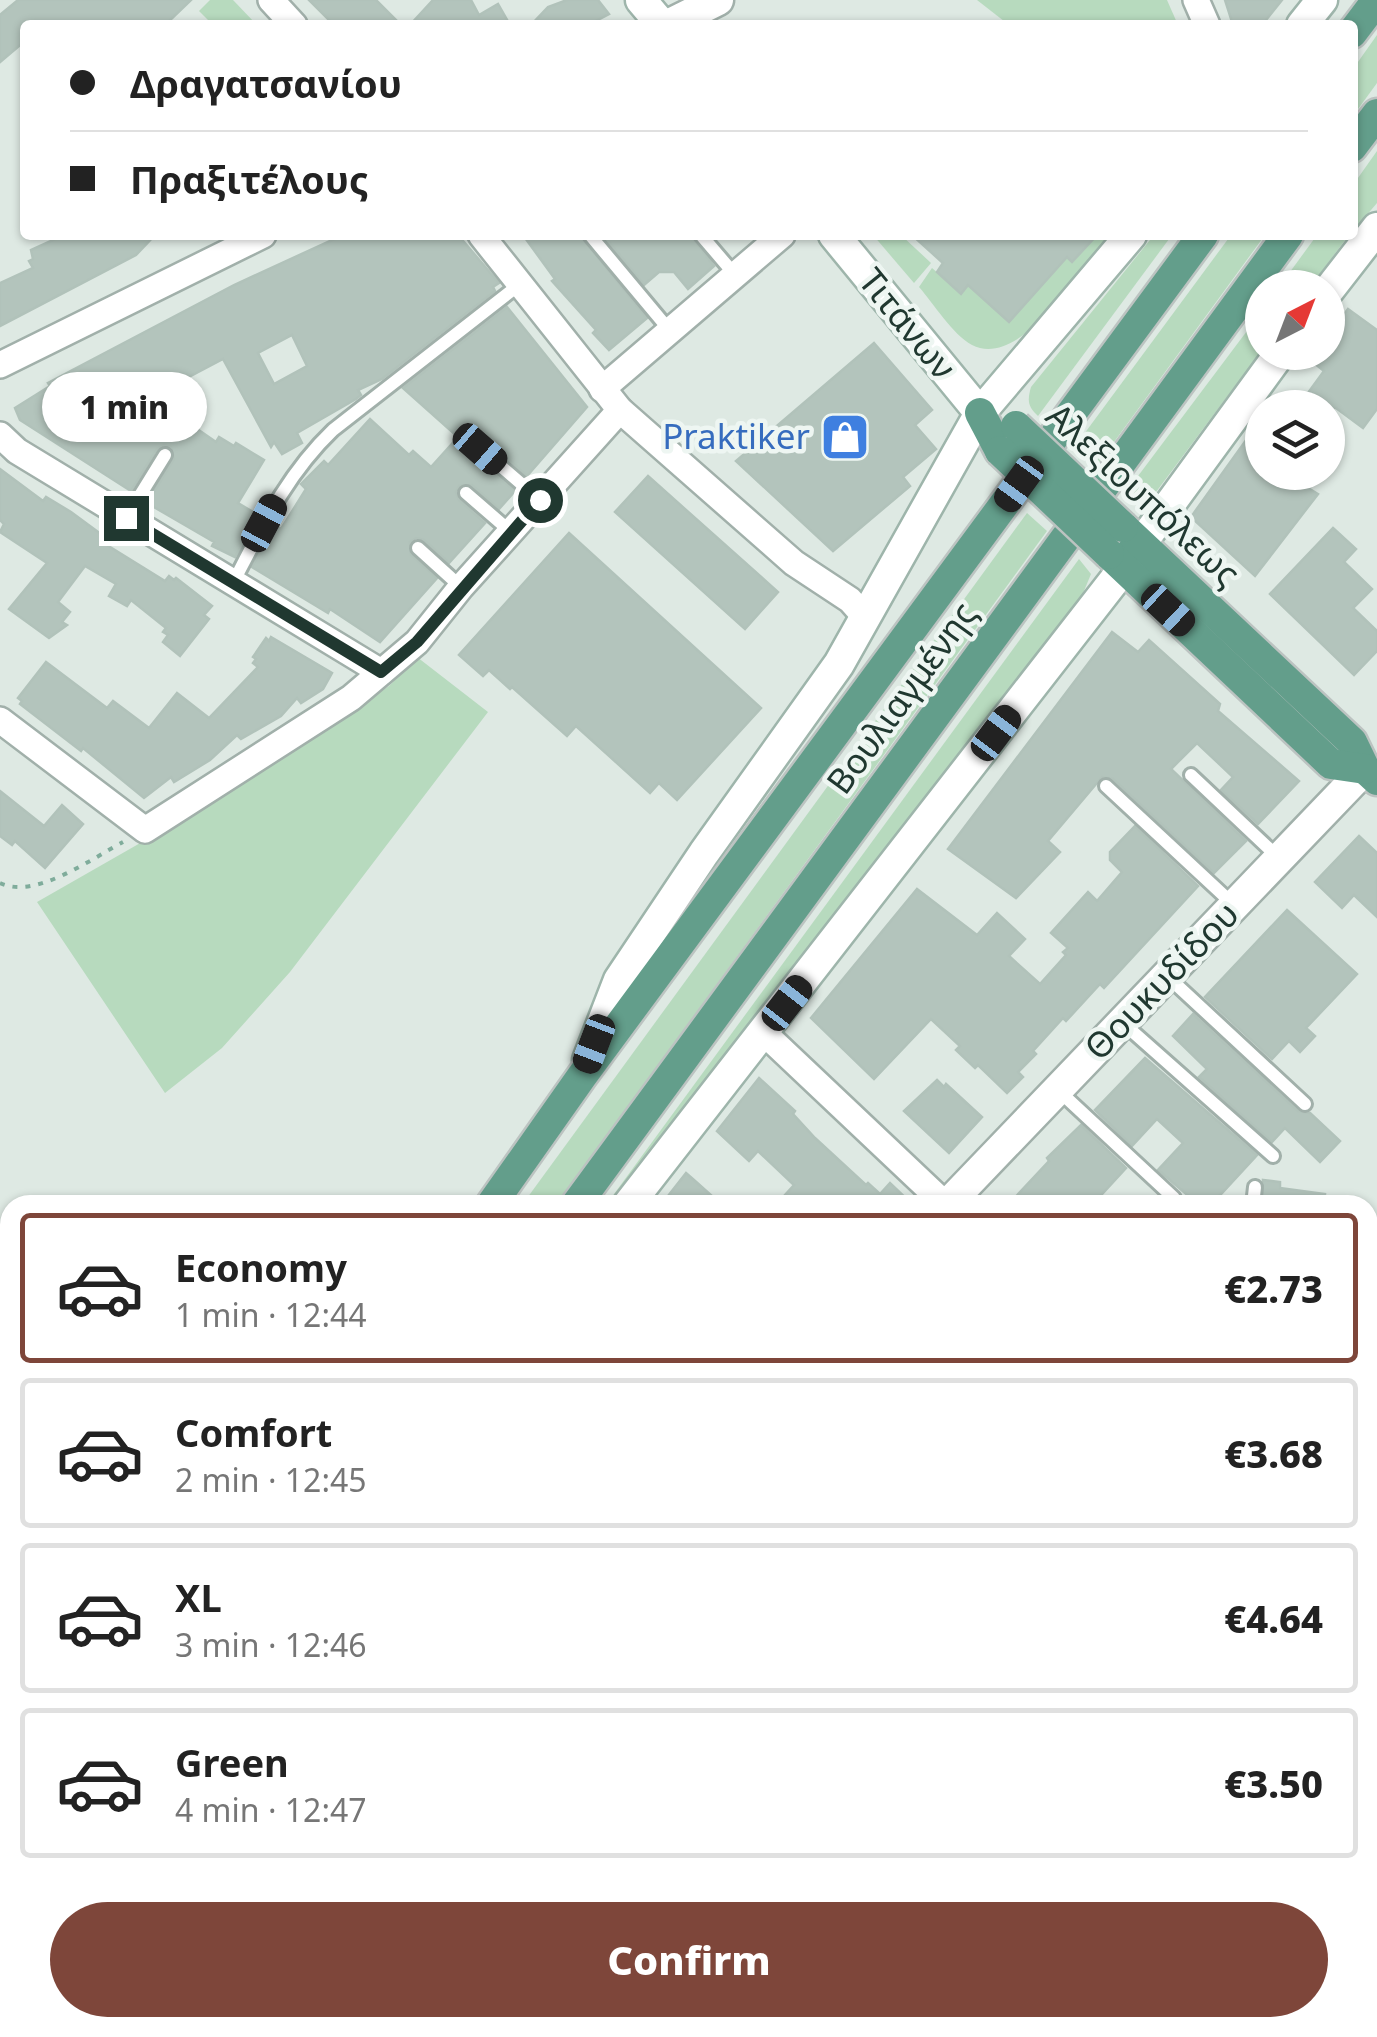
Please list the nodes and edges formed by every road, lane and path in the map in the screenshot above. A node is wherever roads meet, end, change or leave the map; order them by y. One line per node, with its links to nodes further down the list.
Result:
1 (270, 0): 6 (street)
2 (642, 0): 7 (main road)
3 (718, 0): 8 (main road)
4 (1322, 0): 9 (main road)
5 (1377, 0): 10 (main road)
6 (289, 20)
7 (660, 20)
8 (676, 20)
9 (1306, 20)
10 (1358, 25)
11 (1377, 114): 12 (main road)
12 (1358, 139)
13 (1377, 228): 23 (main road)
14 (253, 240): 27 (street)
15 (485, 240): 25 (street)
16 (594, 240): 26 (lane)
17 (705, 240): 24 (lane)
18 (776, 240): 24 (street)
19 (838, 240): 31 (main road, Τιτάνων)
20 (1127, 240): 31 (main road, Βουλιαγμένης)
21 (1199, 240): 56 (main road, Βουλιαγμένης)
22 (1284, 240): 62 (main road, Βουλιαγμένης)
23 (1344, 270)
24 (736, 276): 26 (street)
25 (520, 284): 29 (street); 41 (lane)
26 (671, 332): 29 (street)
27 (0, 365)
28 (1267, 370): 40 (main road)
29 (602, 390): 30 (street)
30 (620, 410): 36 (street); 43 (street)
31 (980, 414): 40 (main road, Αλεξιουπόλεως, bridge); 43 (main road, Βουλιαγμένης)
32 (0, 435): 37 (street)
33 (480, 449): 36 (lane)
34 (165, 456): 37 (lane)
35 (466, 494): 38 (lane)
36 (540, 500): 38 (street)
37 (126, 518): 41 (street)
38 (511, 532): 42 (street)
39 (418, 548): 42 (lane)
40 (1124, 548): 46 (main road, Αλεξιουπόλεως); 55 (main road)
41 (233, 583): 44 (street)
42 (461, 588): 44 (street)
43 (866, 618): 56 (main road, Βουλιαγμένης)
44 (381, 672): 49 (street)
45 (0, 720): 49 (street)
46 (1373, 769): 50 (main road, Θουκυδίδου)
47 (1191, 775): 50 (lane)
48 (1106, 786): 52 (lane)
49 (145, 830): 51 (path)
50 (1278, 858): 52 (main road, Θουκυδίδου)
51 (0, 883)
52 (1234, 905): 53 (main road, Θουκυδίδου)
53 (1166, 976): 54 (main road, Θουκυδίδου); 58 (lane)
54 (1122, 1022): 57 (main road, Θουκυδίδου); 59 (lane)
55 (764, 1033): 63 (main road); 64 (street)
56 (582, 1076): 61 (main road, Βουλιαγμένης)
57 (1058, 1090): 65 (main road, Θουκυδίδου); 66 (lane)
58 (1305, 1104)
59 (1273, 1156)
60 (1255, 1187): 67 (lane)
61 (498, 1195)
62 (583, 1195)
63 (636, 1195)
64 (936, 1195)
65 (957, 1195)
66 (1171, 1195)
67 (1254, 1195)

